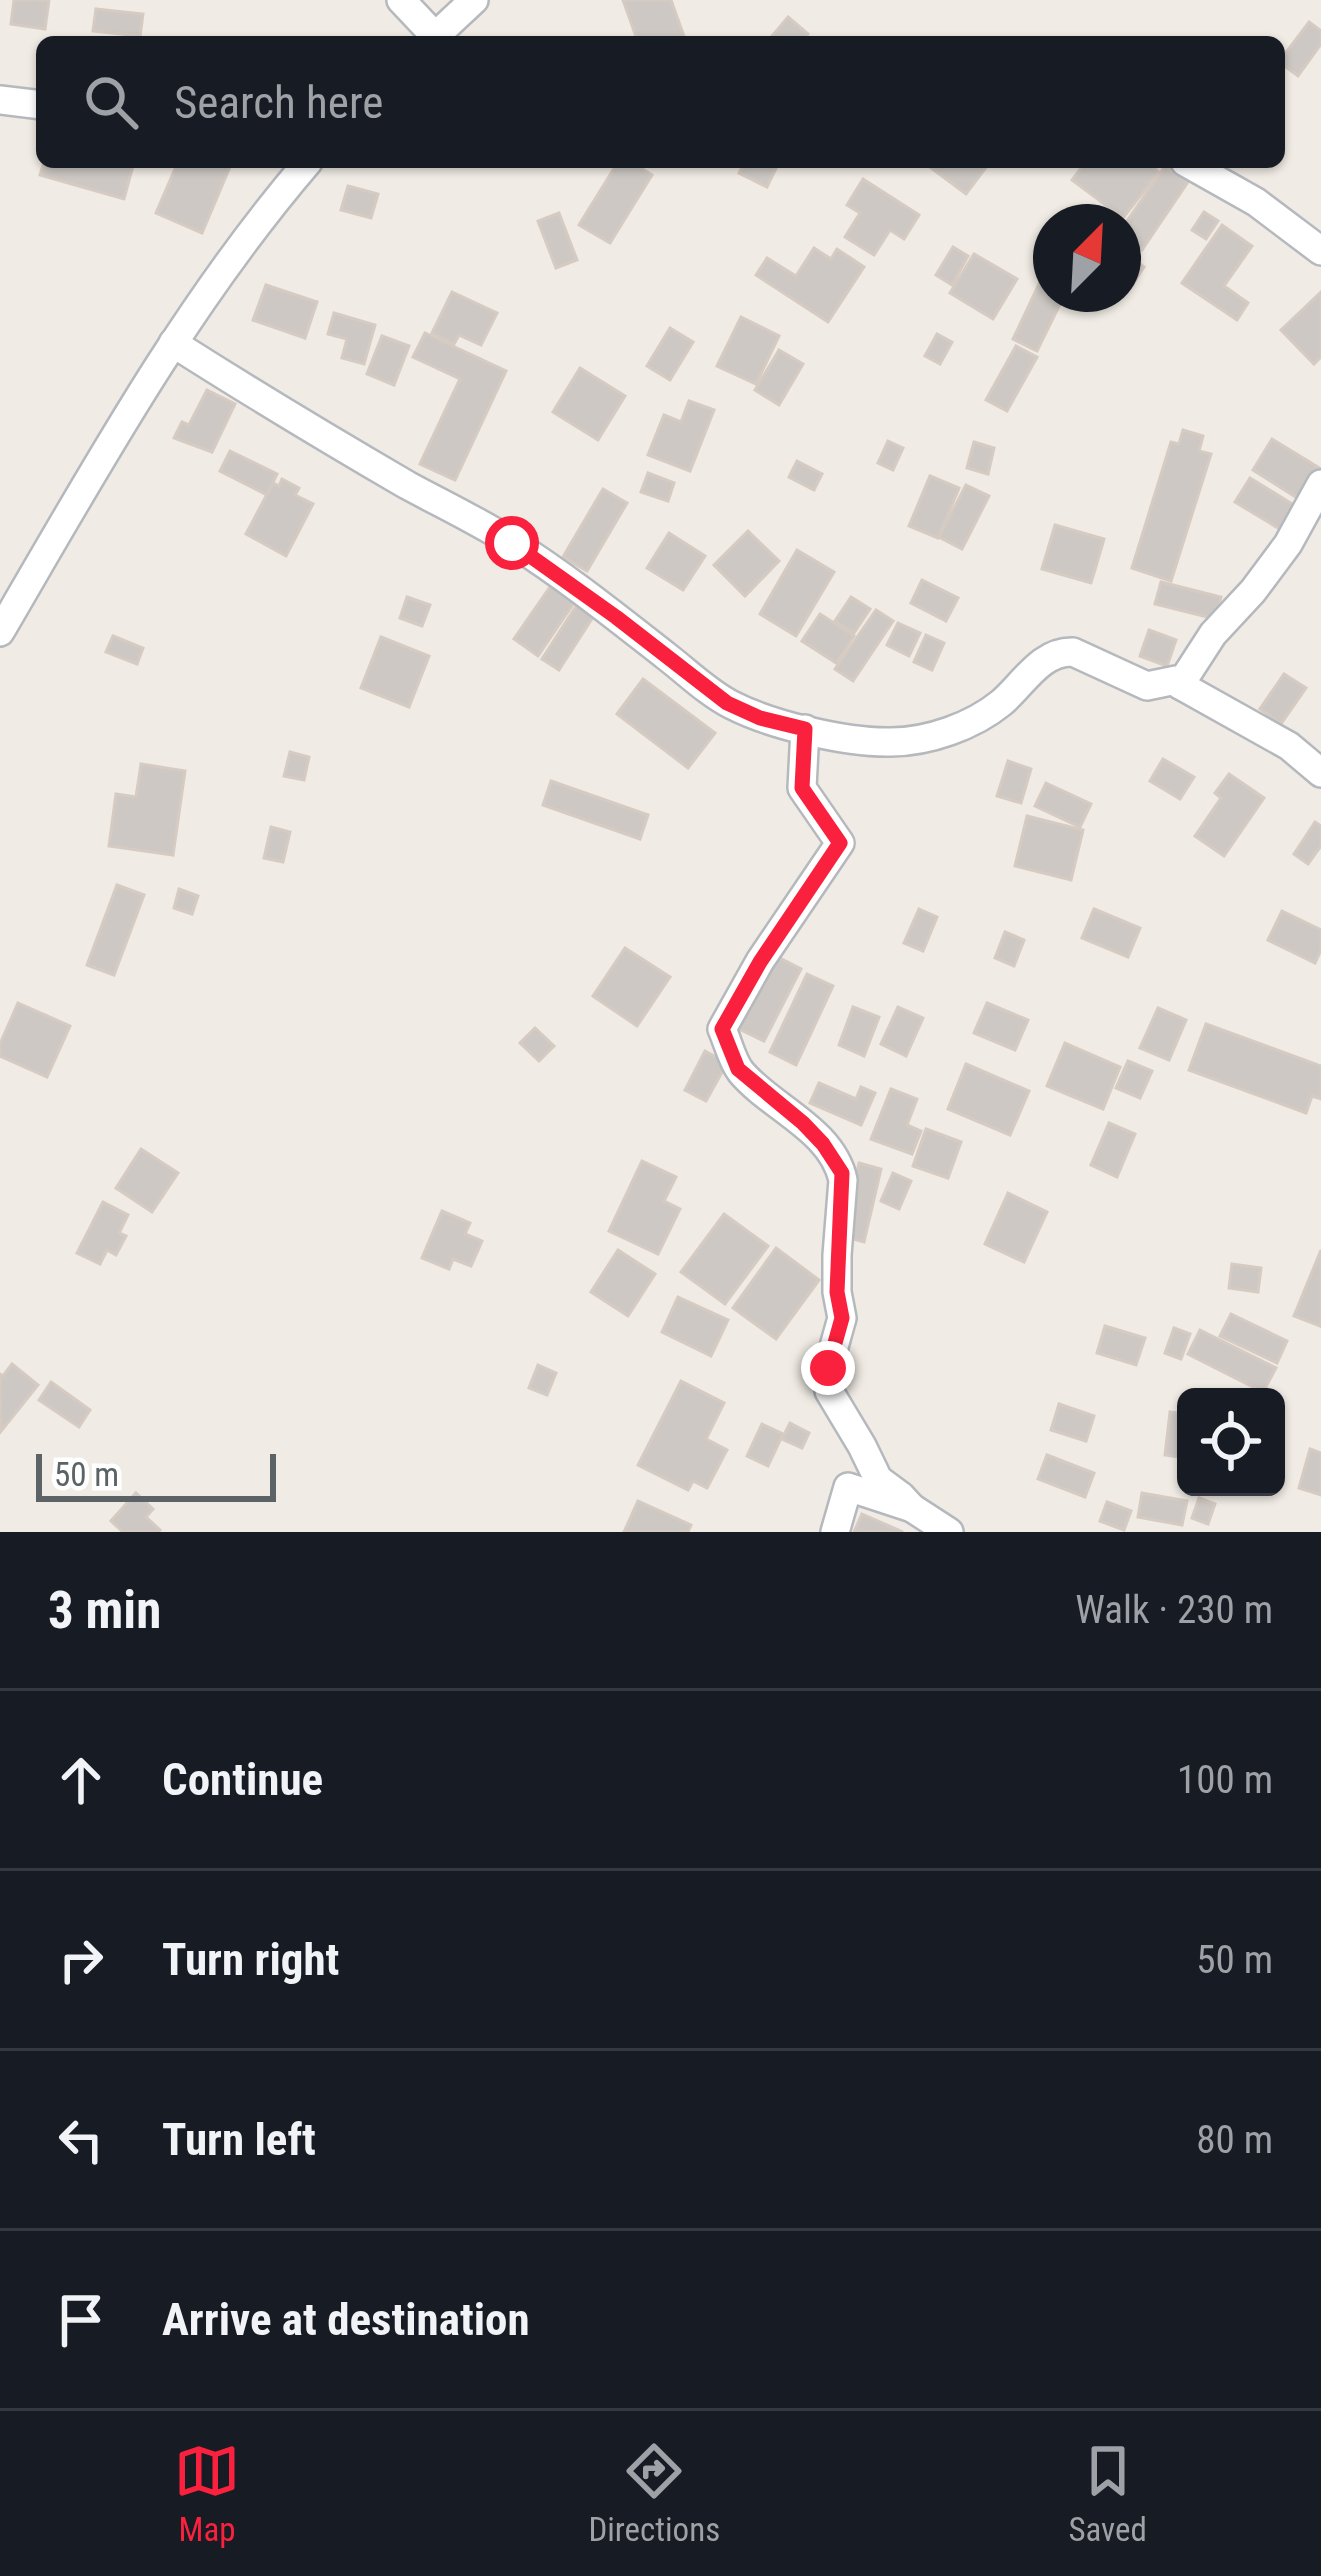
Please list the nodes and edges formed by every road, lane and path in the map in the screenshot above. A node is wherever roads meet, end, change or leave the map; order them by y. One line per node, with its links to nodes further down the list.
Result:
1 (401, 0): 3 (street)
2 (474, 0): 4 (street)
3 (430, 36)
4 (435, 36)
5 (0, 100): 6 (street)
6 (36, 104)
7 (303, 168): 10 (street)
8 (1196, 168): 9 (street)
9 (1321, 251)
10 (173, 343): 12 (street); 14 (street)
11 (1321, 484): 13 (street)
12 (0, 632)
13 (1180, 686): 14 (street); 15 (street)
14 (805, 729): 16 (street)
15 (1321, 773)
16 (912, 1508): 17 (street); 18 (street)
17 (835, 1532)
18 (949, 1532)

